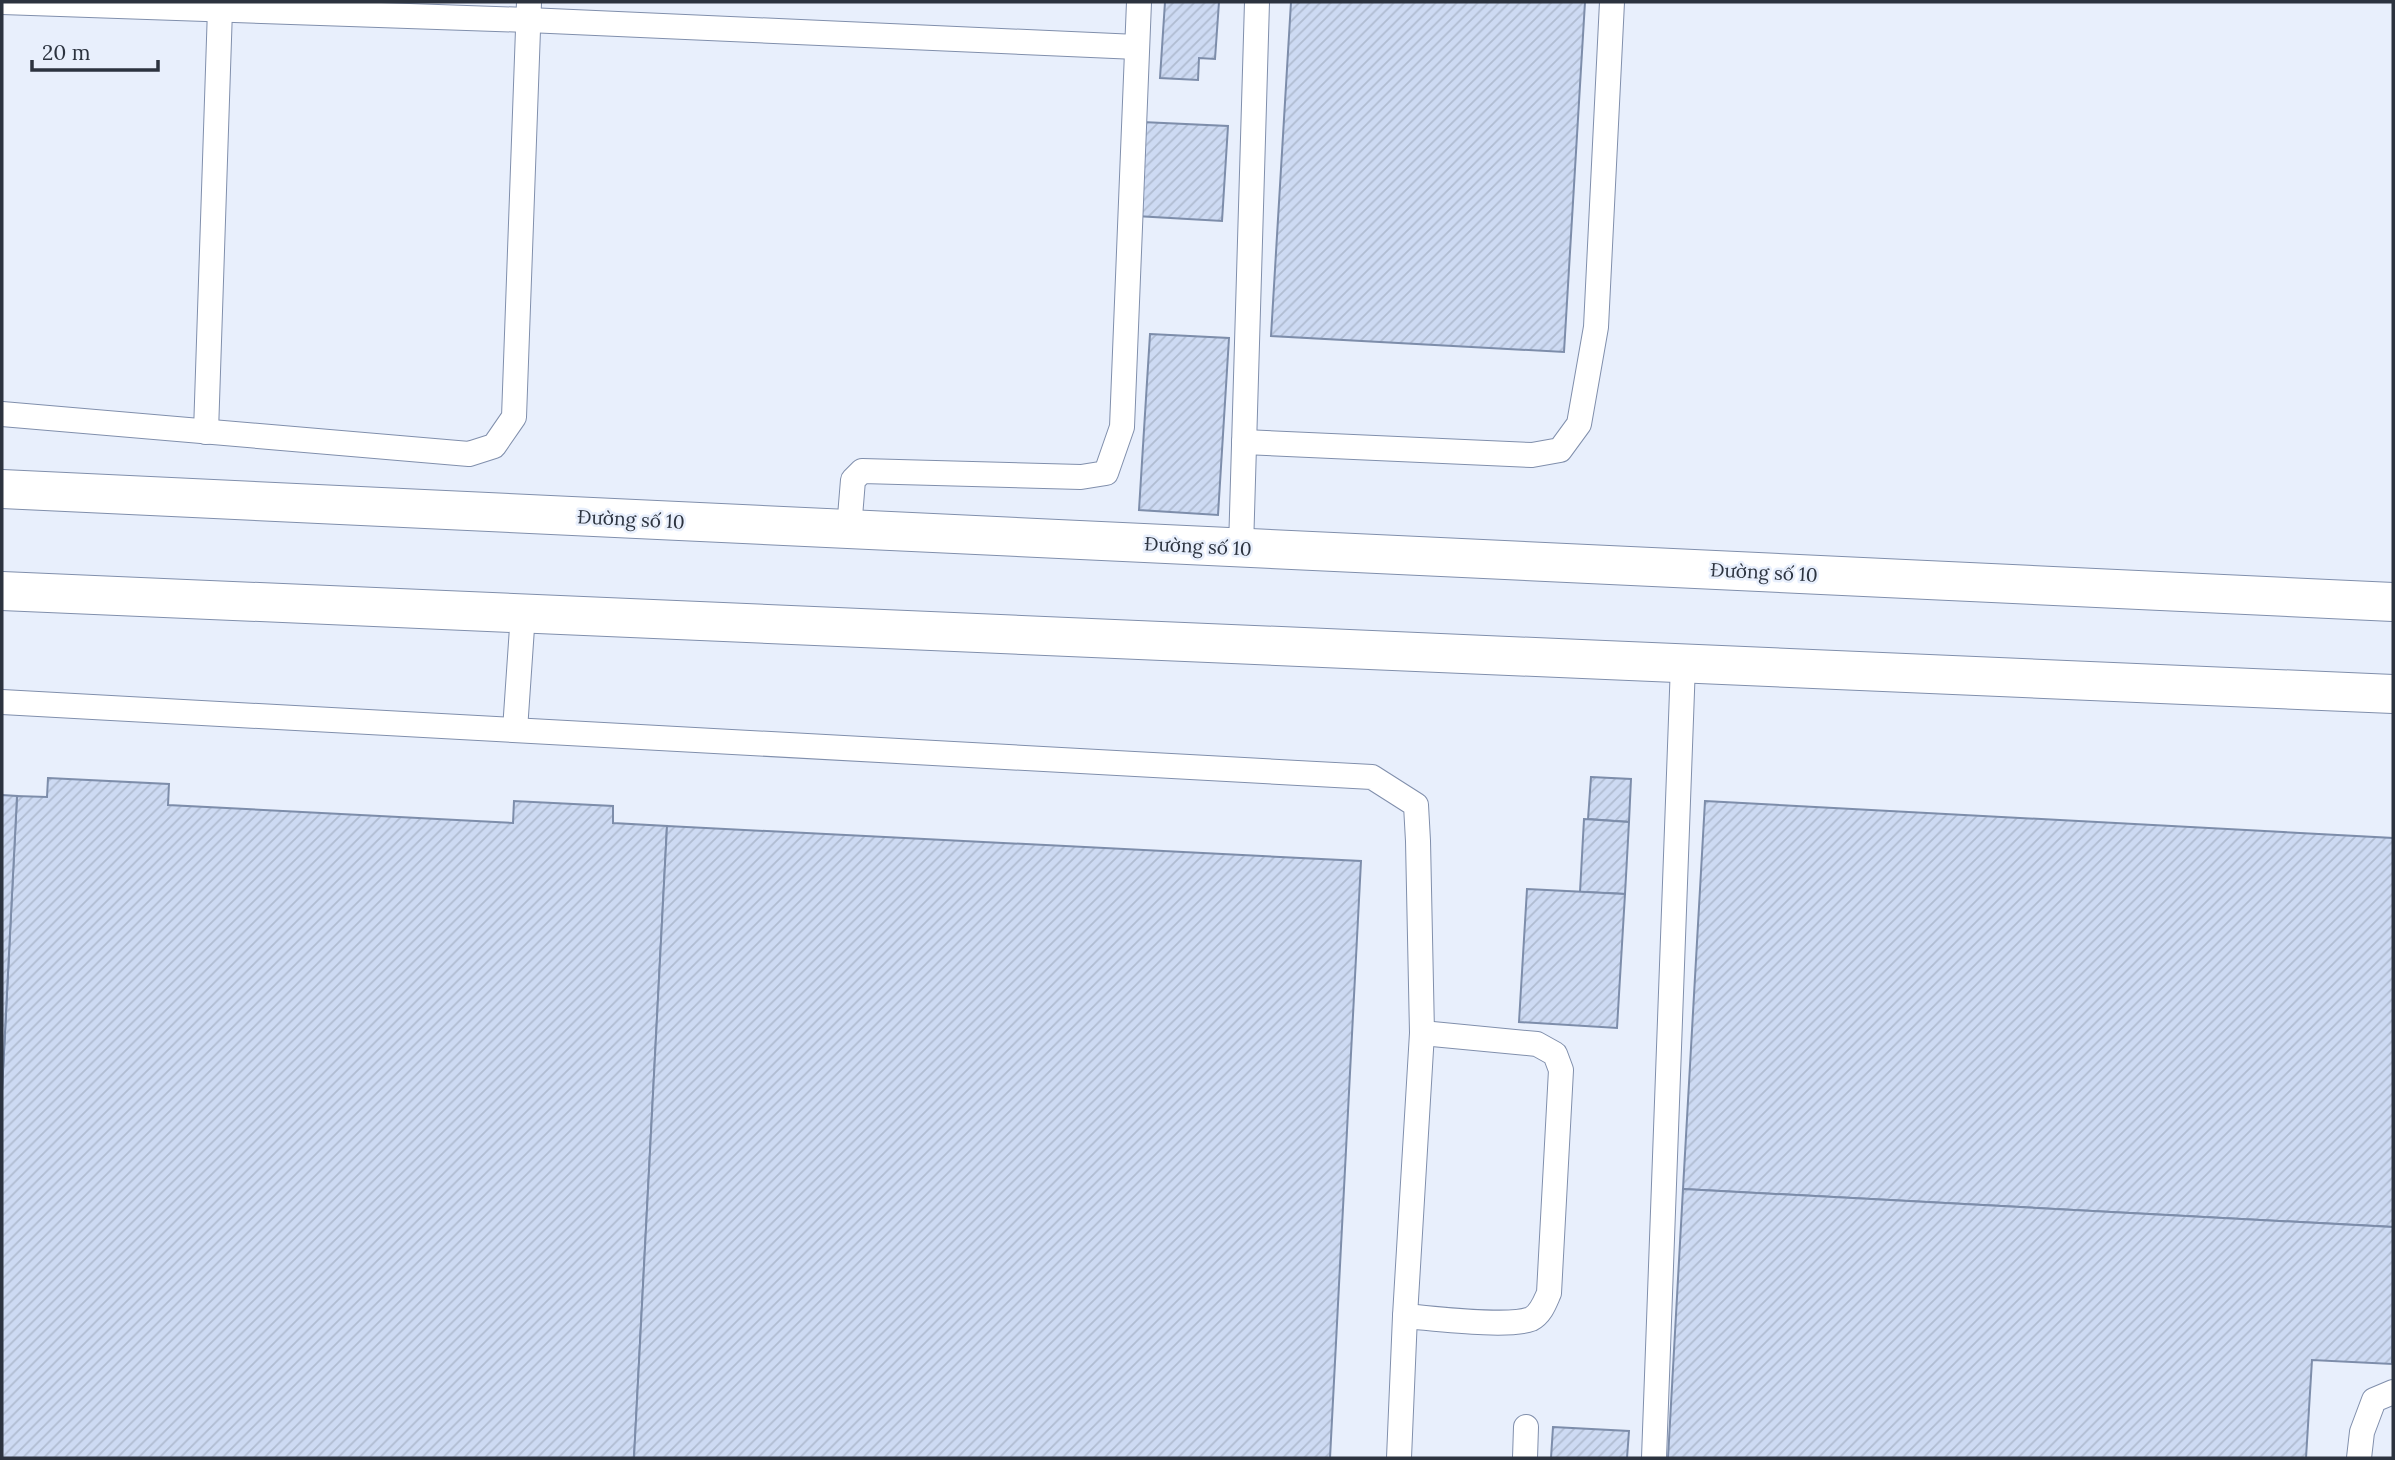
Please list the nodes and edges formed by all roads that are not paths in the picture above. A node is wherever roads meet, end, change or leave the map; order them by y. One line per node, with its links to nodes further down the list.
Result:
1 (2, 2): 5 (lane)
2 (1139, 2): 7 (lane)
3 (1257, 2): 10 (lane)
4 (1612, 2): 10 (lane)
5 (219, 9): 6 (lane); 9 (lane)
6 (529, 11): 7 (lane); 9 (lane)
7 (1137, 47): 12 (lane)
8 (2, 414): 9 (lane)
9 (206, 432)
10 (1244, 443): 13 (lane)
11 (2, 489): 12 (street, Đường số 10)
12 (849, 529): 13 (street, Đường số 10)
13 (1241, 548): 15 (street, Đường số 10)
14 (2, 591): 16 (street)
15 (2393, 602)
16 (523, 613): 17 (street); 20 (lane)
17 (1683, 664): 18 (street); 27 (lane)
18 (2393, 694)
19 (2, 702): 20 (lane)
20 (514, 730): 21 (lane)
21 (1422, 1033): 22 (lane); 22 (lane)
22 (1405, 1316): 25 (lane)
23 (2393, 1392): 28 (lane)
24 (1526, 1427): 26 (lane)
25 (1399, 1458)
26 (1525, 1458)
27 (1654, 1458)
28 (2359, 1458)

